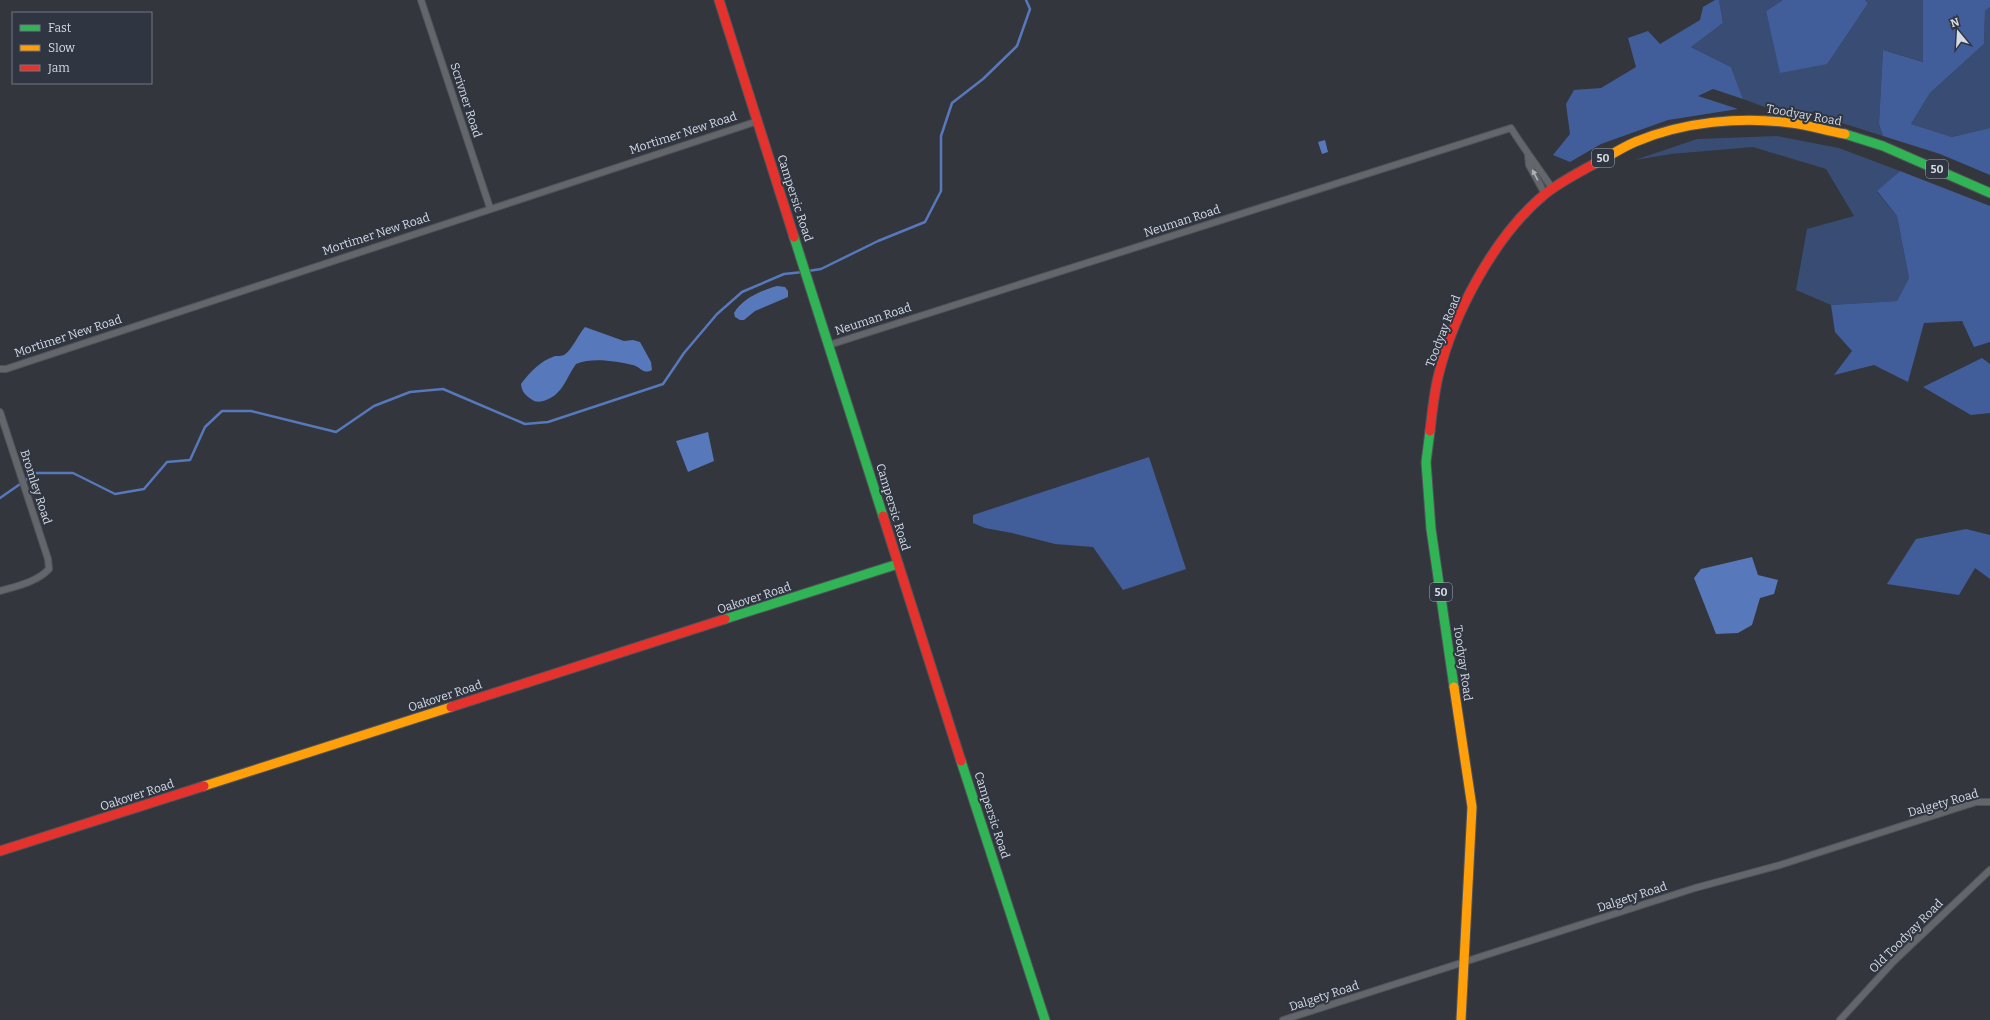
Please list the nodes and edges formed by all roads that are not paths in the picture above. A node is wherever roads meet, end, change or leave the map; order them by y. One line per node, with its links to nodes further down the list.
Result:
1 (421, 0): 8 (street, Scrivner Road)
2 (720, 0): 3 (street, Campersic Road)
3 (758, 121): 8 (street, Mortimer New Road); 9 (street, Campersic Road)
4 (1528, 156): 5 (street, Neuman Road); 7 (street, Neuman Road, one-way to 4); 9 (street, Neuman Road)
5 (1552, 188): 6 (street, Toodyay Road / 50); 7 (street, Toodyay Road / 50)
6 (1990, 193)
7 (1545, 194): 17 (street, Toodyay Road / 50)
8 (490, 208): 10 (street, Mortimer New Road)
9 (829, 345): 12 (street, Campersic Road)
10 (0, 369)
11 (0, 412): 13 (street, Bromley Road)
12 (898, 564): 15 (street, Oakover Road); 18 (street, Campersic Road)
13 (0, 591)
14 (1990, 802): 17 (street, Dalgety Road)
15 (0, 851)
16 (1990, 870): 21 (street, Old Toodyay Road)
17 (1465, 962): 19 (street, Dalgety Road); 20 (street, Toodyay Road / 50)
18 (1045, 1020)
19 (1284, 1020)
20 (1461, 1020)
21 (1840, 1020)

